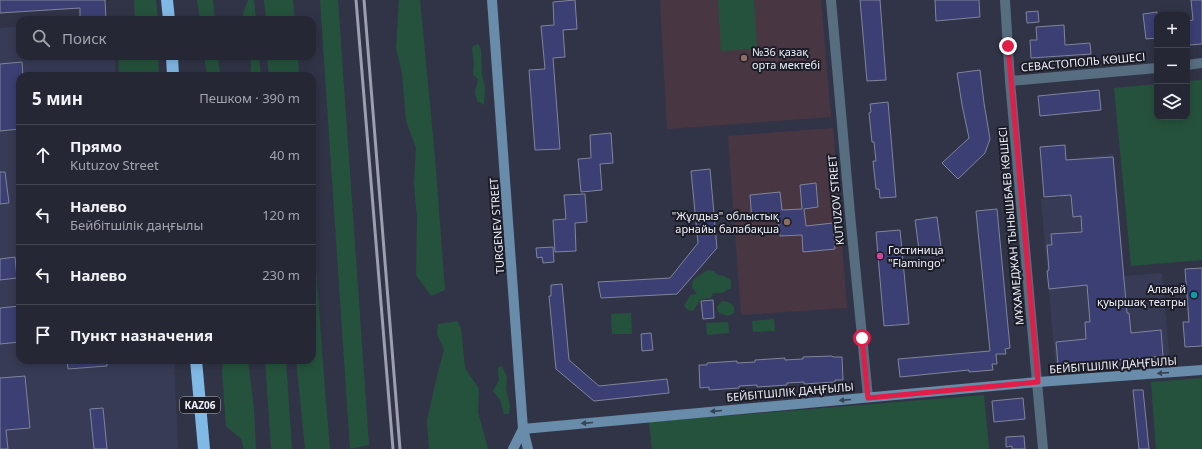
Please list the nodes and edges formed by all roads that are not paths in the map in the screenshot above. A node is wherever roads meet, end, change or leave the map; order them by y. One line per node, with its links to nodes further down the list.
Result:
1 (167, 0): 5 (highway)
2 (492, 0): 16 (main road, TURGENEV STREET)
3 (831, 0): 15 (street, KUTUZOV STREET)
4 (1005, 0): 11 (street, МҰХАМЕДЖАН ТЫНЫШБАЕВ КӨШЕСІ)
5 (169, 16)
6 (172, 60): 10 (highway)
7 (1202, 64): 8 (street)
8 (1190, 65)
9 (1154, 68): 11 (street, СЕВАСТОПОЛЬ КӨШЕСІ)
10 (173, 72)
11 (1010, 81): 14 (street, МҰХАМЕДЖАН ТЫНЫШБАЕВ КӨШЕСІ)
12 (196, 364): 17 (highway, KАZ06)
13 (1202, 370): 14 (main road, БЕЙБІТШІЛІК ДАҢҒЫЛЫ, one-way to 14)
14 (1038, 382): 15 (main road, БЕЙБІТШІЛІК ДАҢҒЫЛЫ); 20 (street, МҰХАМЕДЖАН ТЫНЫШБАЕВ КӨШЕСІ)
15 (868, 398): 16 (main road, БЕЙБІТШІЛІК ДАҢҒЫЛЫ, one-way to 16)
16 (523, 429): 18 (main road); 19 (main road, TURGENEV STREET)
17 (204, 449)
18 (514, 449)
19 (528, 449)
20 (1043, 449)

